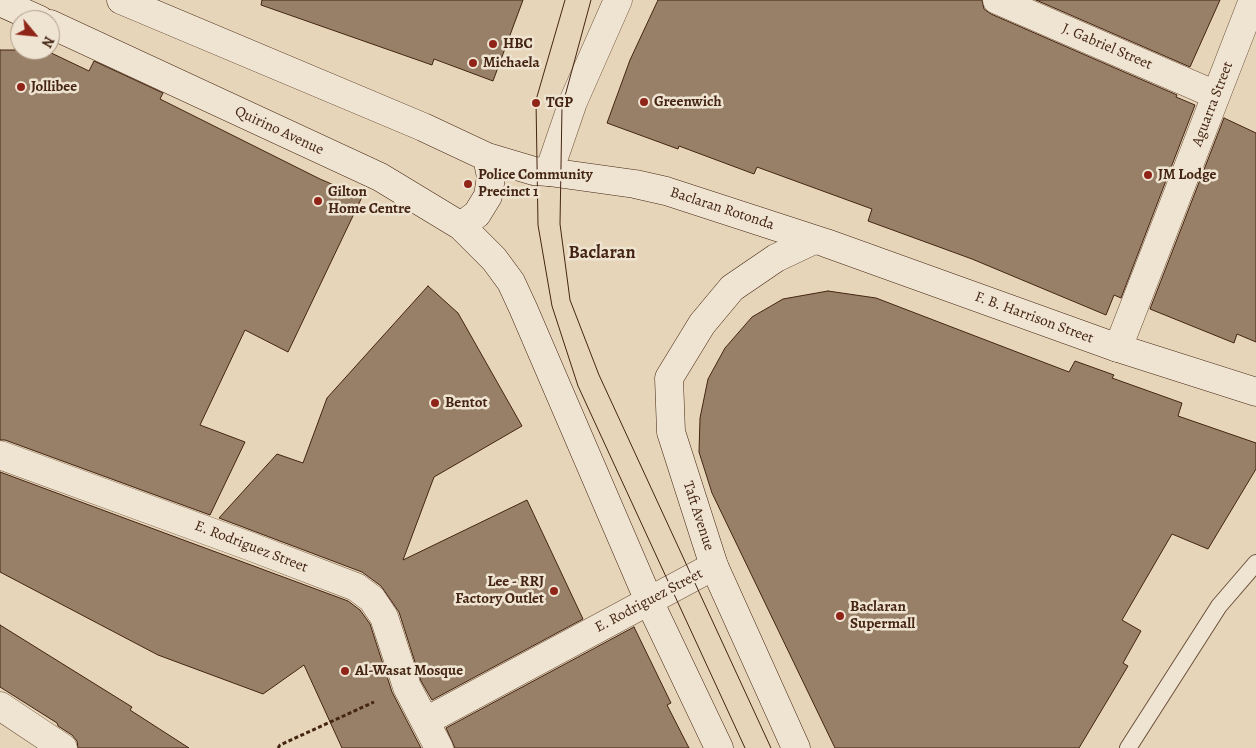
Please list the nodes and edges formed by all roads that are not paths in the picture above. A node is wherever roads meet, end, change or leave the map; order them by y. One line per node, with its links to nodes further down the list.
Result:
1 (121, 0): 9 (main road)
2 (618, 0): 10 (main road)
3 (997, 0): 8 (main road, J. Gabriel Street)
4 (1253, 0): 8 (main road, Aguarra Street)
5 (0, 2): 6 (main road)
6 (18, 10)
7 (60, 29): 11 (main road, Quirino Avenue)
8 (1216, 95): 13 (main road, Aguarra Street)
9 (487, 157): 10 (main road); 11 (main road)
10 (542, 172): 12 (main road, Baclaran Rotonda)
11 (461, 226): 18 (main road, Quirino Avenue)
12 (814, 240): 13 (main road, F. B. Harrison Street); 17 (main road, Taft Avenue)
13 (1118, 348): 14 (main road, F. B. Harrison Street)
14 (1256, 392)
15 (0, 455): 20 (main road, E. Rodriguez Street)
16 (1256, 563): 25 (lane)
17 (714, 566): 18 (main road, E. Rodriguez Street); 24 (main road, Taft Avenue)
18 (649, 600): 20 (main road, E. Rodriguez Street); 23 (main road)
19 (0, 706): 21 (main road)
20 (426, 721): 22 (main road, E. Rodriguez Street)
21 (63, 748)
22 (439, 748)
23 (719, 748)
24 (796, 748)
25 (1128, 748)

